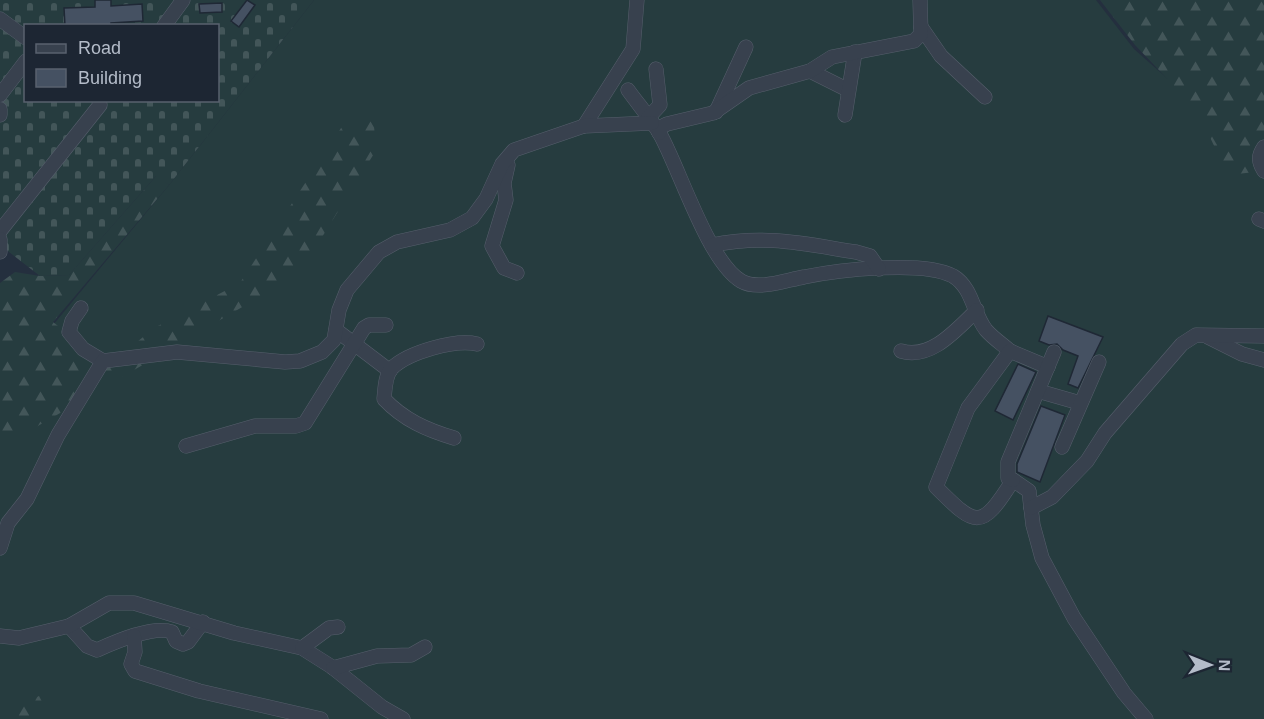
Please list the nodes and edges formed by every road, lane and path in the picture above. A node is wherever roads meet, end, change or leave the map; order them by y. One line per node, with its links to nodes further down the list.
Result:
1 (183, 0): 5 (lane)
2 (637, 0): 23 (lane)
3 (920, 0): 6 (lane)
4 (0, 19): 7 (lane)
5 (165, 24)
6 (921, 27): 9 (lane); 16 (lane)
7 (24, 37)
8 (746, 47): 19 (lane)
9 (855, 52): 12 (lane); 14 (lane)
10 (24, 64): 15 (lane)
11 (656, 69): 22 (lane)
12 (810, 71): 14 (lane); 19 (lane)
13 (628, 90): 22 (lane)
14 (848, 90): 21 (lane)
15 (0, 95)
16 (986, 97)
17 (99, 102): 27 (lane)
18 (0, 109): 20 (lane)
19 (716, 111): 22 (lane)
20 (0, 115)
21 (845, 115)
22 (653, 125): 23 (lane); 29 (lane)
23 (584, 126): 25 (lane)
24 (1264, 147): 26 (lane)
25 (514, 150): 32 (lane); 36 (lane)
26 (1264, 171)
27 (0, 231)
28 (0, 239): 30 (lane)
29 (712, 245): 31 (lane); 31 (lane)
30 (0, 252)
31 (879, 269): 34 (lane)
32 (517, 273)
33 (81, 308): 45 (lane)
34 (977, 310): 41 (lane); 42 (lane)
35 (386, 325): 39 (lane)
36 (336, 330): 39 (lane); 45 (lane)
37 (1205, 335): 38 (lane); 44 (lane); 55 (lane)
38 (1264, 336)
39 (354, 344): 48 (lane); 52 (lane)
40 (477, 344): 48 (lane)
41 (900, 351)
42 (1010, 351): 47 (lane); 54 (lane)
43 (1054, 352): 47 (lane)
44 (1264, 360)
45 (103, 361): 56 (lane)
46 (1099, 362): 50 (lane)
47 (1048, 367): 49 (lane)
48 (390, 371): 51 (lane)
49 (1038, 391): 50 (lane); 54 (lane)
50 (1080, 403): 53 (lane)
51 (454, 438)
52 (186, 446)
53 (1062, 447)
54 (1013, 480): 55 (lane)
55 (1031, 508): 67 (lane)
56 (0, 548)
57 (203, 622): 58 (lane); 61 (lane); 63 (lane)
58 (69, 626): 60 (lane); 61 (lane)
59 (338, 627): 63 (lane)
60 (0, 636)
61 (134, 636): 65 (lane)
62 (425, 647): 64 (lane)
63 (302, 648): 64 (lane)
64 (333, 668): 66 (lane)
65 (321, 719)
66 (403, 719)
67 (1146, 719)

